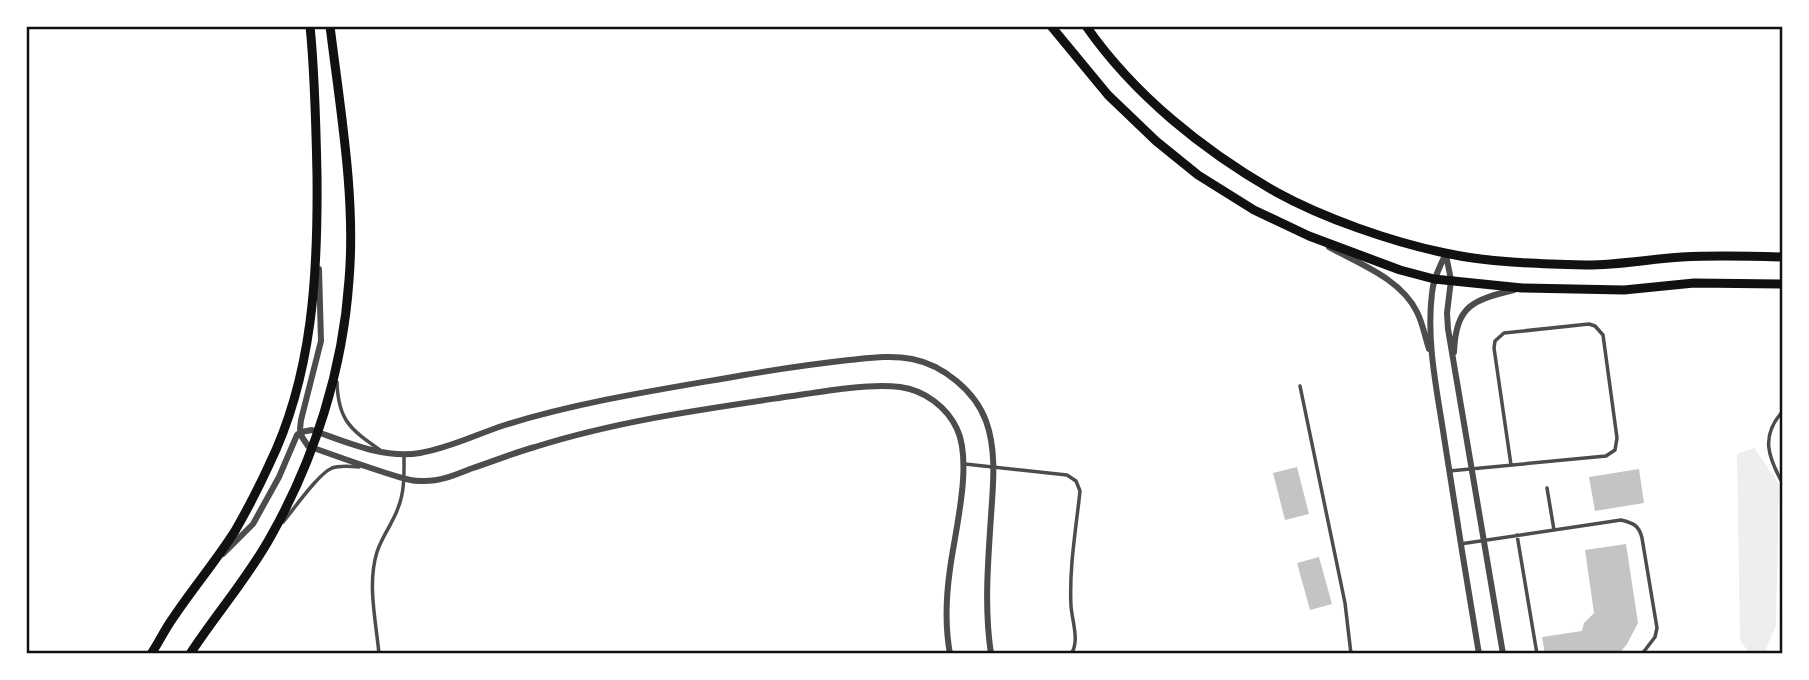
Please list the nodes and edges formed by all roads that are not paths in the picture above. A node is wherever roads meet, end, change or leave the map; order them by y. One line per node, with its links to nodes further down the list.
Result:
1 (310, 26): 6 (main road)
2 (330, 26): 13 (main road)
3 (1051, 26): 5 (main road)
4 (1086, 26): 7 (main road)
5 (1309, 236): 9 (main road); 14 (street)
6 (318, 243): 18 (street); 37 (main road)
7 (1446, 253): 8 (main road); 9 (street); 10 (street)
8 (1783, 257)
9 (1434, 279): 10 (main road); 14 (street)
10 (1451, 280): 12 (main road); 15 (street)
11 (1783, 284): 12 (main road)
12 (1522, 288): 15 (street)
13 (343, 334): 19 (main road); 21 (lane)
14 (1432, 359): 28 (street)
15 (1454, 368): 27 (street)
16 (1300, 386): 44 (lane)
17 (1783, 411): 30 (lane)
18 (301, 432): 19 (street); 20 (street); 37 (street)
19 (318, 432): 20 (main road); 21 (street)
20 (312, 447): 25 (street); 34 (main road)
21 (385, 453): 22 (street)
22 (404, 454): 26 (street); 29 (lane)
23 (965, 464): 26 (lane); 29 (street); 41 (street)
24 (1511, 465): 24 (lane); 27 (lane)
25 (370, 467): 29 (street); 34 (lane)
26 (993, 467): 42 (street); 43 (lane)
27 (1471, 469): 28 (lane); 35 (street)
28 (1449, 471): 36 (street)
29 (404, 478): 40 (lane)
30 (1783, 484)
31 (1547, 488): 32 (lane)
32 (1554, 530): 33 (lane); 48 (lane)
33 (1517, 535): 35 (lane); 47 (lane)
34 (271, 537): 39 (main road)
35 (1483, 540): 36 (lane); 46 (street)
36 (1460, 544): 45 (street)
37 (211, 566): 38 (main road)
38 (151, 654)
39 (190, 654)
40 (379, 654)
41 (950, 654)
42 (990, 654)
43 (1071, 654)
44 (1351, 654)
45 (1479, 654)
46 (1503, 654)
47 (1536, 654)
48 (1642, 654)

